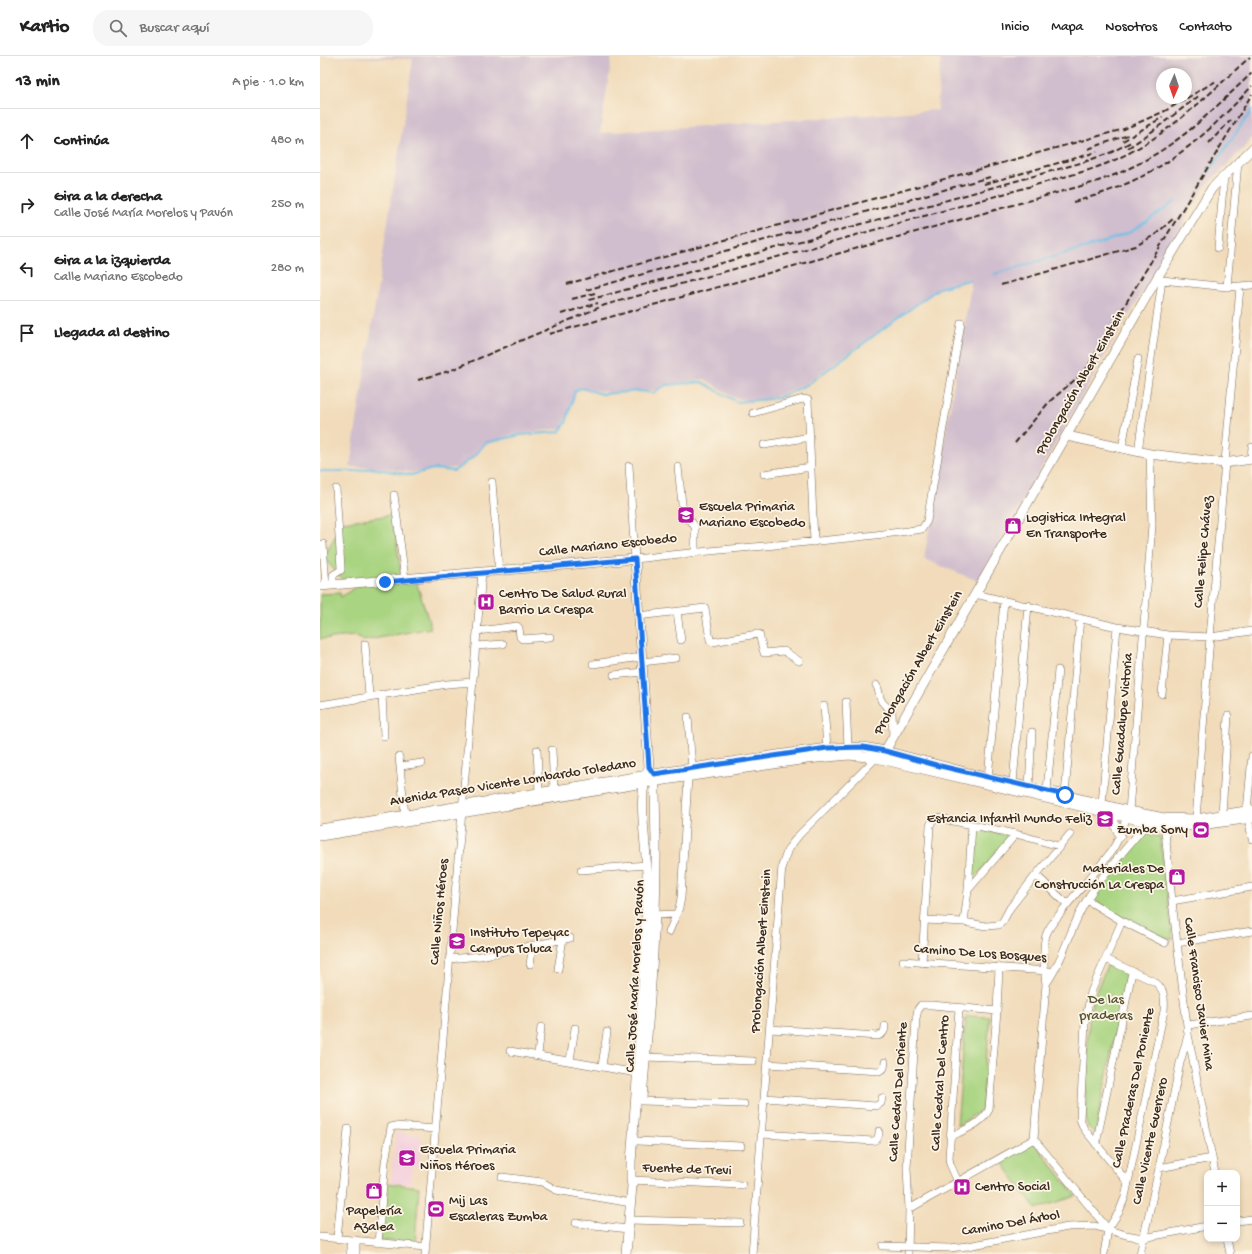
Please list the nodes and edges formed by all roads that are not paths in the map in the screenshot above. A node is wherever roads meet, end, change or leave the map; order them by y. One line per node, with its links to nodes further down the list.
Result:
1 (1252, 148): 2 (main road, Prolongación Albert Einstein)
2 (1238, 162): 3 (main road, Prolongación Albert Einstein); 7 (street)
3 (1224, 175): 4 (street); 5 (main road, Prolongación Albert Einstein)
4 (1218, 248)
5 (1159, 279): 7 (street); 12 (main road, Prolongación Albert Einstein); 17 (street)
6 (1252, 285): 8 (street)
7 (1227, 287): 8 (street)
8 (1240, 287): 20 (street, Calle Felipe Chávez)
9 (961, 323): 28 (street, Calle Mariano Escobedo)
10 (1138, 359): 16 (street)
11 (754, 413): 13 (street)
12 (1067, 436): 16 (main road); 36 (main road, Prolongación Albert Einstein)
13 (810, 438): 14 (street); 23 (street)
14 (764, 445)
15 (1252, 447): 19 (street)
16 (1122, 448): 17 (main road)
17 (1138, 452): 18 (main road)
18 (1150, 454): 20 (main road); 45 (street, Calle Guadalupe Victoria)
19 (1251, 459): 20 (main road)
20 (1224, 463): 48 (street, Calle Felipe Chávez)
21 (629, 466): 31 (street, Calle José María Morelos y Pavón)
22 (678, 467): 30 (street)
23 (811, 467): 24 (street); 28 (street)
24 (764, 474)
25 (492, 482): 32 (street)
26 (336, 489): 35 (street)
27 (394, 495): 34 (street)
28 (814, 542): 30 (street, Calle Mariano Escobedo)
29 (323, 544): 35 (street)
30 (695, 552): 31 (street, Calle Mariano Escobedo)
31 (635, 559): 32 (main road, Calle Mariano Escobedo); 40 (main road, Calle José María Morelos y Pavón)
32 (499, 570): 33 (main road, Calle Mariano Escobedo)
33 (482, 572): 34 (main road, Calle Mariano Escobedo); 43 (street, Calle Niños Héroes)
34 (405, 579): 35 (main road, Calle Mariano Escobedo)
35 (326, 586)
36 (975, 594): 37 (street); 72 (main road, Prolongación Albert Einstein)
37 (1004, 601): 38 (street); 85 (street)
38 (1028, 606): 41 (street); 86 (street)
39 (677, 612): 40 (street); 49 (street); 55 (street)
40 (638, 616): 54 (main road, Calle José María Morelos y Pavón)
41 (1080, 618): 42 (street); 91 (street)
42 (1117, 627): 45 (street); 92 (street)
43 (478, 631): 47 (street); 52 (street, Calle Niños Héroes)
44 (1252, 631): 48 (street)
45 (1144, 632): 46 (street); 94 (street, Calle Guadalupe Victoria)
46 (1168, 635): 48 (street); 63 (street)
47 (550, 637)
48 (1210, 637): 99 (street, Calle Felipe Chávez)
49 (681, 640)
50 (364, 644): 64 (street)
51 (503, 644): 52 (street)
52 (476, 646): 60 (street, Calle Niños Héroes)
53 (676, 658): 54 (street)
54 (642, 660): 56 (street); 58 (main road, Calle José María Morelos y Pavón)
55 (799, 661)
56 (593, 664)
57 (1058, 670): 89 (street)
58 (642, 672): 59 (street); 84 (main road, Calle José María Morelos y Pavón)
59 (614, 676)
60 (473, 682): 62 (street); 93 (street, Calle Niños Héroes)
61 (876, 685): 72 (street)
62 (382, 694): 64 (street); 71 (street)
63 (1162, 694)
64 (369, 696): 66 (street)
65 (846, 702): 73 (street)
66 (320, 705)
67 (824, 706): 74 (street)
68 (1228, 716): 97 (street)
69 (688, 717): 83 (street)
70 (1032, 732): 87 (street)
71 (384, 736)
72 (893, 737): 77 (main road, Prolongación Albert Einstein)
73 (848, 747): 74 (main road, Avenida Paseo Vicente Lombardo Toledano); 77 (main road, Avenida Paseo Vicente Lombardo Toledano)
74 (827, 748): 83 (main road, Avenida Paseo Vicente Lombardo Toledano)
75 (537, 750): 90 (street)
76 (552, 750): 88 (street)
77 (885, 751): 80 (main road, Prolongación Albert Einstein); 85 (main road, Avenida Paseo Vicente Lombardo Toledano)
78 (1252, 756): 95 (street)
79 (399, 757): 82 (street)
80 (876, 758): 83 (main road, Avenida Paseo Vicente Lombardo Toledano); 92 (main road, Avenida Paseo Vicente Lombardo Toledano); 148 (street, Prolongación Albert Einstein)
81 (422, 763): 82 (street)
82 (400, 766): 96 (street)
83 (690, 772): 84 (main road, Avenida Paseo Vicente Lombardo Toledano); 120 (street)
84 (649, 776): 88 (main road, Avenida Paseo Vicente Lombardo Toledano); 93 (main road, Avenida Paseo Vicente Lombardo Toledano); 109 (main road, Calle José María Morelos y Pavón); 116 (main road, Calle José María Morelos y Pavón)
85 (988, 778): 86 (main road, Avenida Paseo Vicente Lombardo Toledano)
86 (1013, 783): 87 (main road, Avenida Paseo Vicente Lombardo Toledano)
87 (1029, 787): 89 (main road, Avenida Paseo Vicente Lombardo Toledano)
88 (554, 790): 90 (main road, Avenida Paseo Vicente Lombardo Toledano)
89 (1047, 791): 91 (main road, Avenida Paseo Vicente Lombardo Toledano)
90 (539, 792): 93 (main road, Avenida Paseo Vicente Lombardo Toledano)
91 (1065, 795): 92 (main road, Avenida Paseo Vicente Lombardo Toledano)
92 (1103, 807): 94 (main road, Avenida Paseo Vicente Lombardo Toledano); 105 (main road)
93 (462, 810): 96 (main road, Avenida Paseo Vicente Lombardo Toledano); 106 (main road, Avenida Paseo Vicente Lombardo Toledano); 131 (street, Calle Niños Héroes)
94 (1128, 814): 98 (main road, Avenida Paseo Vicente Lombardo Toledano); 105 (street, Calle Guadalupe Victoria)
95 (1250, 814): 97 (main road, Avenida Paseo Vicente Lombardo Toledano); 100 (main road, Avenida Paseo Vicente Lombardo Toledano); 107 (street)
96 (405, 815): 102 (main road, Avenida Paseo Vicente Lombardo Toledano)
97 (1222, 815): 99 (main road, Avenida Paseo Vicente Lombardo Toledano)
98 (1150, 819): 100 (main road, Avenida Paseo Vicente Lombardo Toledano); 113 (street)
99 (1196, 819): 100 (main road, Avenida Paseo Vicente Lombardo Toledano)
100 (1164, 822): 118 (street, Calle Francisco Javier Mina)
101 (972, 825): 103 (street); 115 (street); 122 (street)
102 (320, 829)
103 (1016, 834): 108 (street); 115 (street)
104 (1070, 834): 108 (street)
105 (1120, 835): 112 (street, Calle Guadalupe Victoria)
106 (320, 836)
107 (1252, 839)
108 (1059, 846): 111 (street)
109 (647, 865): 110 (street); 116 (main road, Calle José María Morelos y Pavón)
110 (581, 870)
111 (1036, 875): 119 (street); 124 (street)
112 (1090, 878): 113 (street); 119 (street, Calle Guadalupe Victoria)
113 (1098, 885): 117 (street)
114 (1252, 887): 118 (street)
115 (968, 890): 124 (street)
116 (651, 896): 121 (main road, Calle José María Morelos y Pavón); 159 (main road, Calle José María Morelos y Pavón)
117 (1087, 900): 123 (street); 138 (street)
118 (1172, 901): 128 (street, Calle Francisco Javier Mina)
119 (1067, 904): 137 (street, Calle Guadalupe Victoria)
120 (676, 914): 121 (street); 126 (street)
121 (654, 915): 153 (main road, Calle José María Morelos y Pavón)
122 (925, 920): 124 (street); 133 (street)
123 (1122, 921): 127 (street); 130 (street)
124 (964, 922)
125 (1252, 931): 128 (street)
126 (669, 932)
127 (1165, 943)
128 (1177, 944): 144 (street, Calle Francisco Javier Mina)
129 (533, 945): 131 (street); 134 (street); 136 (street)
130 (1106, 959): 139 (street, Calle Praderas Del Poniente); 171 (street)
131 (449, 960): 165 (street, Calle Niños Héroes)
132 (903, 961): 133 (street, Camino De Los Bosques)
133 (922, 963): 135 (street, Camino De Los Bosques)
134 (530, 964)
135 (999, 968): 137 (street, Camino De Los Bosques); 142 (street)
136 (558, 969)
137 (1044, 971): 138 (street, Camino De Los Bosques); 140 (street, Calle Guadalupe Victoria)
138 (1055, 972): 140 (street)
139 (1132, 972): 171 (street); 179 (street, Calle Praderas Del Poniente)
140 (1046, 984): 169 (street, Calle Guadalupe Victoria)
141 (959, 1008): 142 (street, Calle Cedral Del Oriente); 168 (street, Calle Cedral Del Centro); 182 (street, Calle Cedral Del Oriente)
142 (997, 1012): 168 (street)
143 (1252, 1016): 144 (street)
144 (1188, 1025): 150 (street, Calle Francisco Javier Mina)
145 (885, 1026): 148 (street)
146 (542, 1027): 152 (street)
147 (575, 1028): 154 (street)
148 (770, 1029): 157 (street, Prolongación Albert Einstein)
149 (607, 1032): 158 (street)
150 (1188, 1034): 173 (street, Calle Francisco Javier Mina); 174 (street, Calle Vicente Guerrero)
151 (510, 1051): 152 (street)
152 (538, 1055): 154 (street)
153 (645, 1057): 155 (street); 162 (main road, Calle José María Morelos y Pavón)
154 (570, 1060): 158 (street)
155 (752, 1061)
156 (885, 1062): 157 (street)
157 (767, 1064): 160 (street, Prolongación Albert Einstein)
158 (602, 1066): 159 (street)
159 (637, 1073): 178 (main road, Calle José María Morelos y Pavón)
160 (764, 1098): 161 (street); 167 (street, Prolongación Albert Einstein)
161 (882, 1098)
162 (642, 1101): 163 (street); 170 (main road, Calle José María Morelos y Pavón)
163 (744, 1104)
164 (348, 1129): 191 (street)
165 (436, 1129): 195 (street); 199 (street, Calle Niños Héroes)
166 (879, 1132): 167 (street)
167 (762, 1134): 203 (street, Prolongación Albert Einstein)
168 (950, 1137): 177 (street, Calle Cedral Del Centro)
169 (1034, 1139): 177 (street); 189 (street)
170 (638, 1141): 172 (street); 178 (main road, Calle José María Morelos y Pavón)
171 (1096, 1144): 179 (street)
172 (741, 1146)
173 (1212, 1158): 174 (street); 175 (street, Calle Francisco Javier Mina)
174 (1160, 1168): 192 (street, Calle Vicente Guerrero)
175 (1214, 1170)
176 (502, 1177): 181 (street)
177 (958, 1182): 182 (street)
178 (632, 1183): 180 (street, Fuente de Trevi); 181 (main road, Calle José María Morelos y Pavón)
179 (1128, 1183): 189 (street, Calle Praderas Del Poniente)
180 (742, 1184)
181 (631, 1203): 187 (main road, Calle José María Morelos y Pavón)
182 (909, 1210): 198 (street)
183 (1252, 1219): 184 (street)
184 (1240, 1221)
185 (576, 1222): 187 (street)
186 (740, 1223): 187 (street)
187 (629, 1224): 202 (main road, Calle José María Morelos y Pavón)
188 (1204, 1227): 192 (street)
189 (1108, 1229): 192 (street, Camino Del Árbol); 198 (street, Camino Del Árbol); 204 (street)
190 (320, 1237): 191 (street)
191 (337, 1238): 193 (street)
192 (1143, 1238): 205 (street, Calle Vicente Guerrero)
193 (353, 1240): 195 (street); 200 (street); 201 (street)
194 (1228, 1242): 206 (street)
195 (378, 1243): 197 (street)
196 (883, 1246): 198 (street, Camino Del Árbol)
197 (416, 1250): 199 (street)
198 (908, 1250)
199 (425, 1251)
200 (350, 1254)
201 (356, 1254)
202 (626, 1254)
203 (752, 1254)
204 (1104, 1254)
205 (1140, 1254)
206 (1230, 1254)

